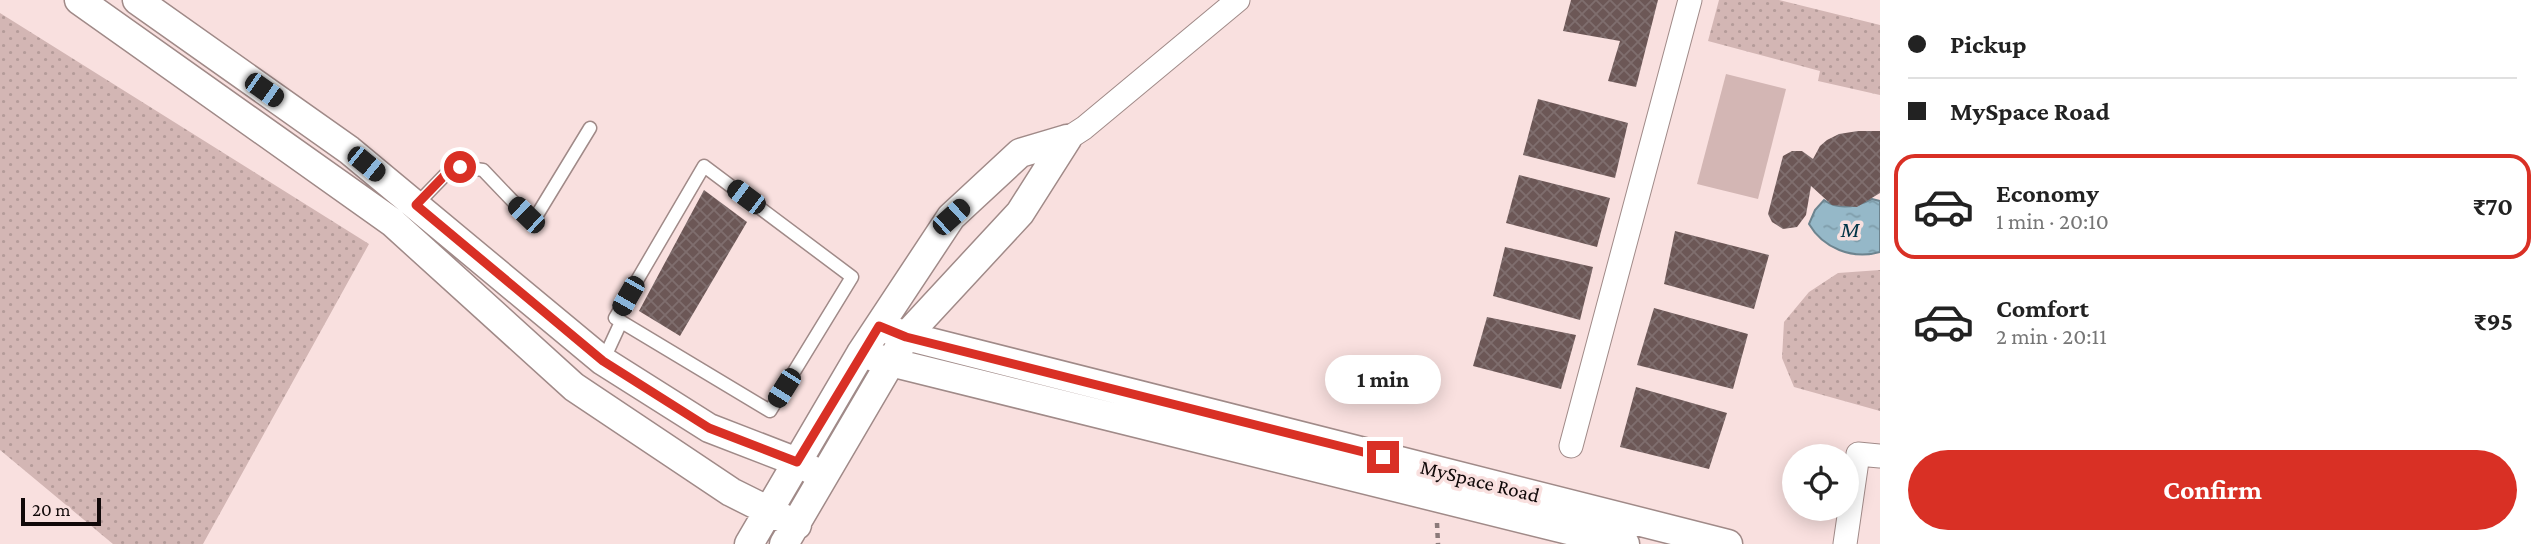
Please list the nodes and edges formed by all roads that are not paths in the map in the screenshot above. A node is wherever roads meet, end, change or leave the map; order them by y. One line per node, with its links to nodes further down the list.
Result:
1 (79, 0): 18 (street)
2 (137, 0): 7 (street)
3 (1238, 0): 6 (street)
4 (1690, 0): 14 (street)
5 (590, 128): 7 (lane)
6 (1067, 139): 9 (street); 10 (street)
7 (416, 205): 12 (street)
8 (621, 322): 8 (lane); 12 (lane)
9 (879, 326): 10 (street, MySpace Road); 11 (street)
10 (906, 337): 13 (street); 22 (street, MySpace Road)
11 (861, 353): 13 (street, MySpace Road); 16 (street)
12 (603, 361): 16 (street)
13 (890, 362): 17 (street); 21 (street, MySpace Road)
14 (1571, 446)
15 (1880, 456): 23 (street)
16 (797, 462): 17 (street); 18 (street)
17 (822, 475): 19 (street)
18 (769, 511): 19 (street); 20 (street)
19 (790, 534)
20 (749, 544)
21 (1625, 544)
22 (1728, 544)
23 (1845, 544)

